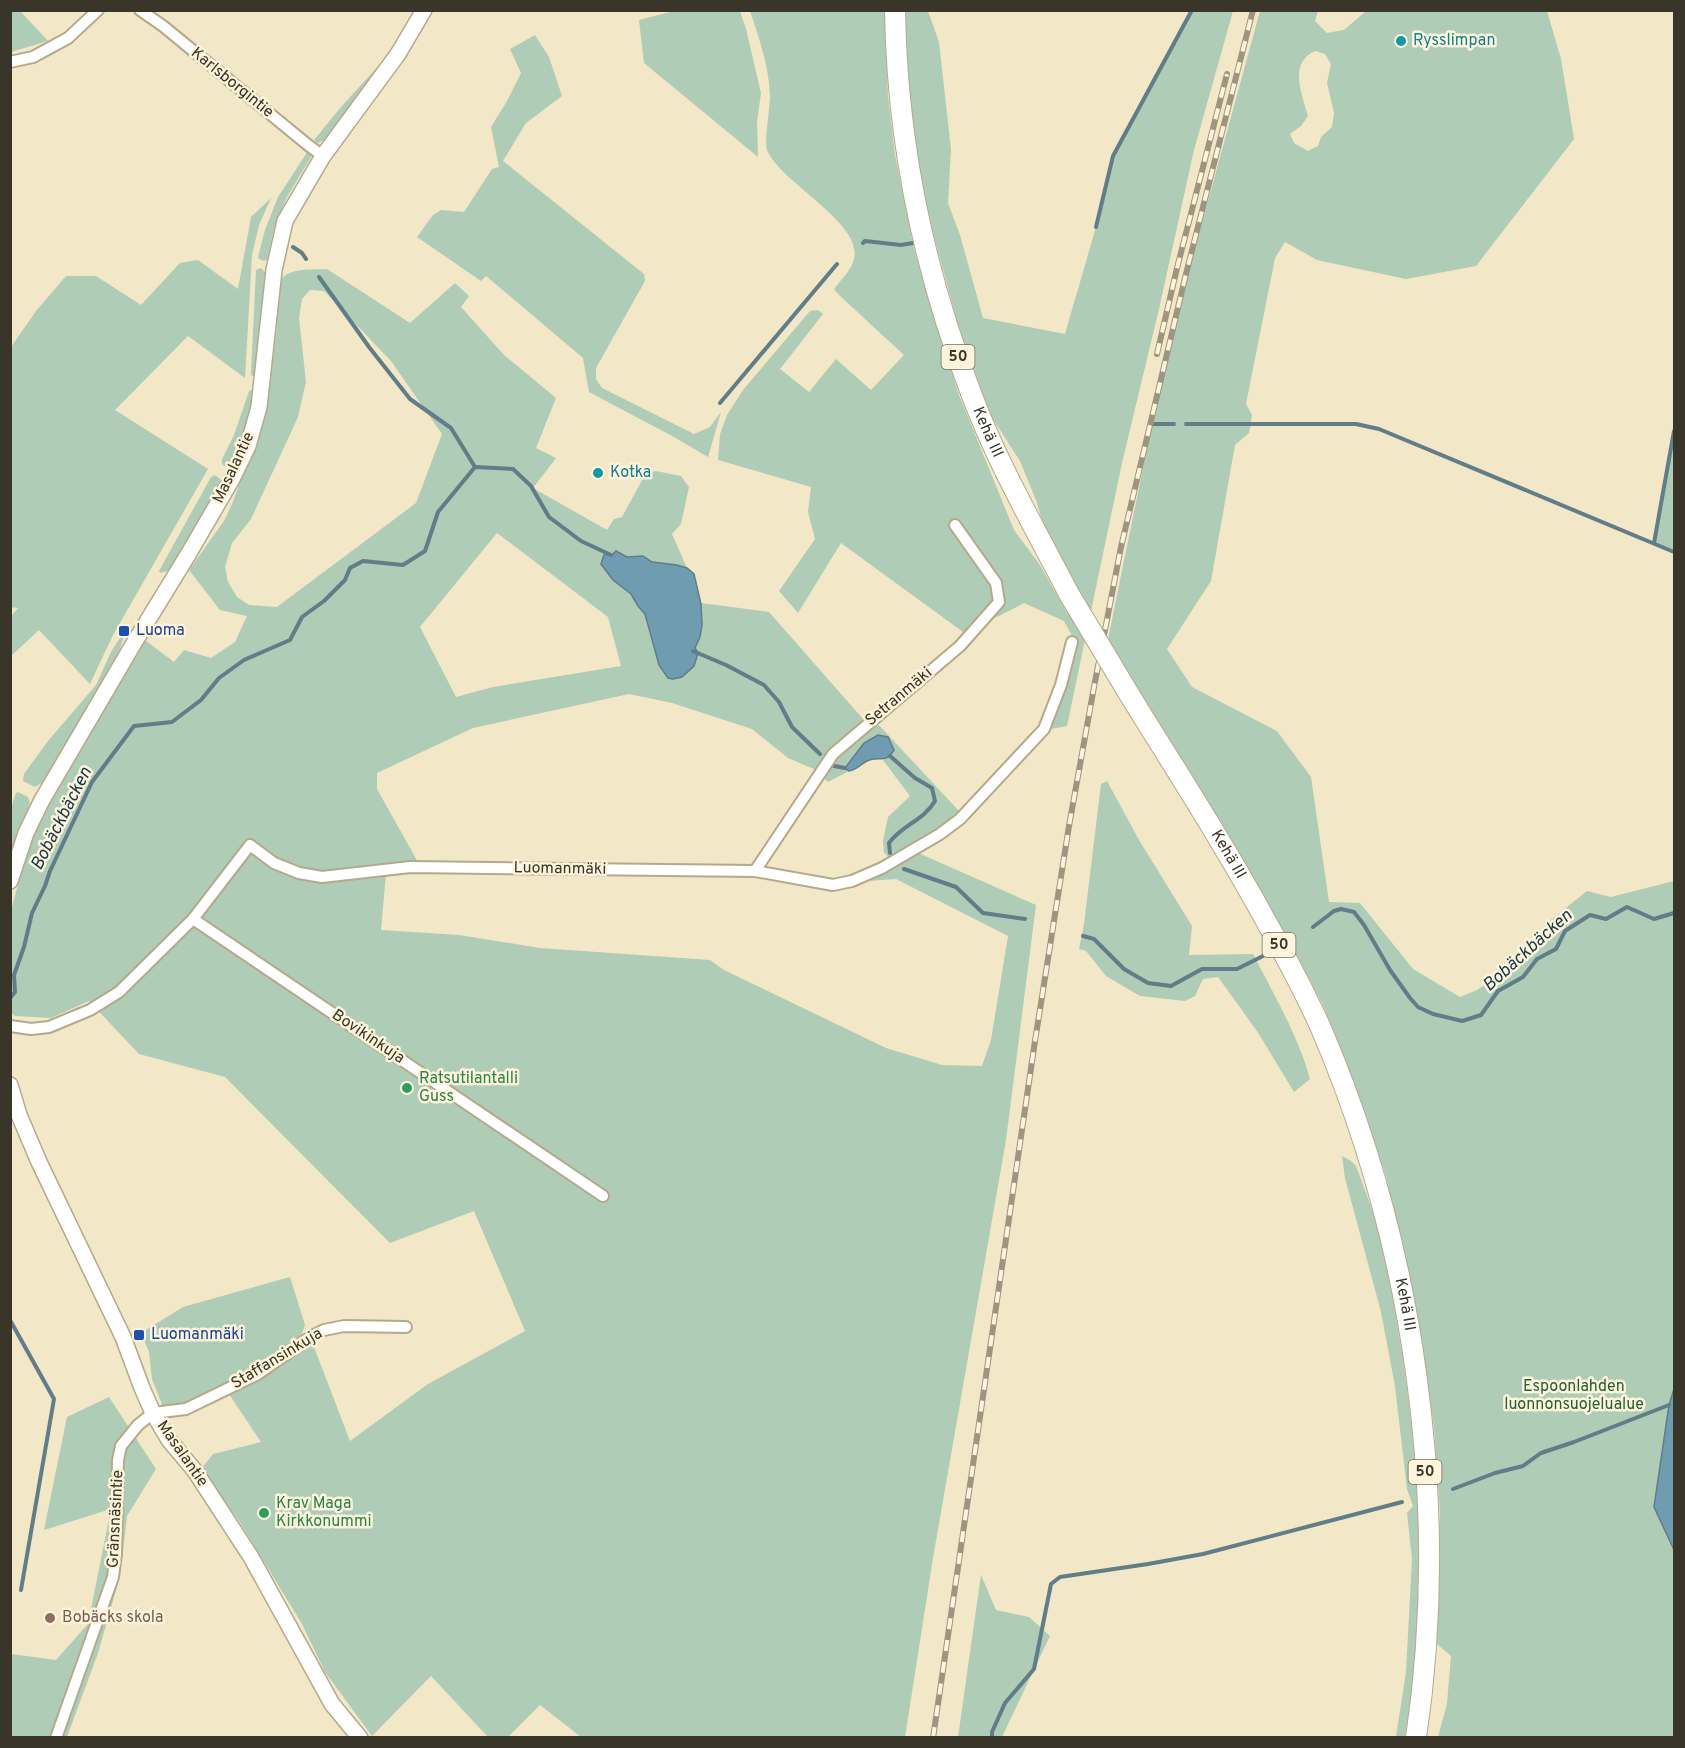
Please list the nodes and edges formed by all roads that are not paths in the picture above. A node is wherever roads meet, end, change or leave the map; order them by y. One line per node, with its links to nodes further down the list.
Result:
1 (98, 10): 5 (street)
2 (141, 10): 6 (street, Karlsborgintie)
3 (423, 10): 6 (street, Masalantie)
4 (895, 10): 19 (highway, Kehä III / 50, bridge)
5 (10, 62)
6 (323, 156): 10 (street, Masalantie)
7 (955, 525): 9 (street, Setranmäki)
8 (1072, 642): 9 (street, Luomanmäki)
9 (755, 871): 11 (street, Luomanmäki)
10 (10, 881)
11 (193, 919): 12 (street, Luomanmäki); 14 (street, Bovikinkuja)
12 (10, 1026)
13 (10, 1085): 16 (street, Masalantie)
14 (603, 1196)
15 (406, 1327): 16 (street, Staffansinkuja)
16 (153, 1413): 17 (street, Gränsnäsintie); 18 (street, Masalantie)
17 (56, 1737)
18 (360, 1737)
19 (1416, 1737)

